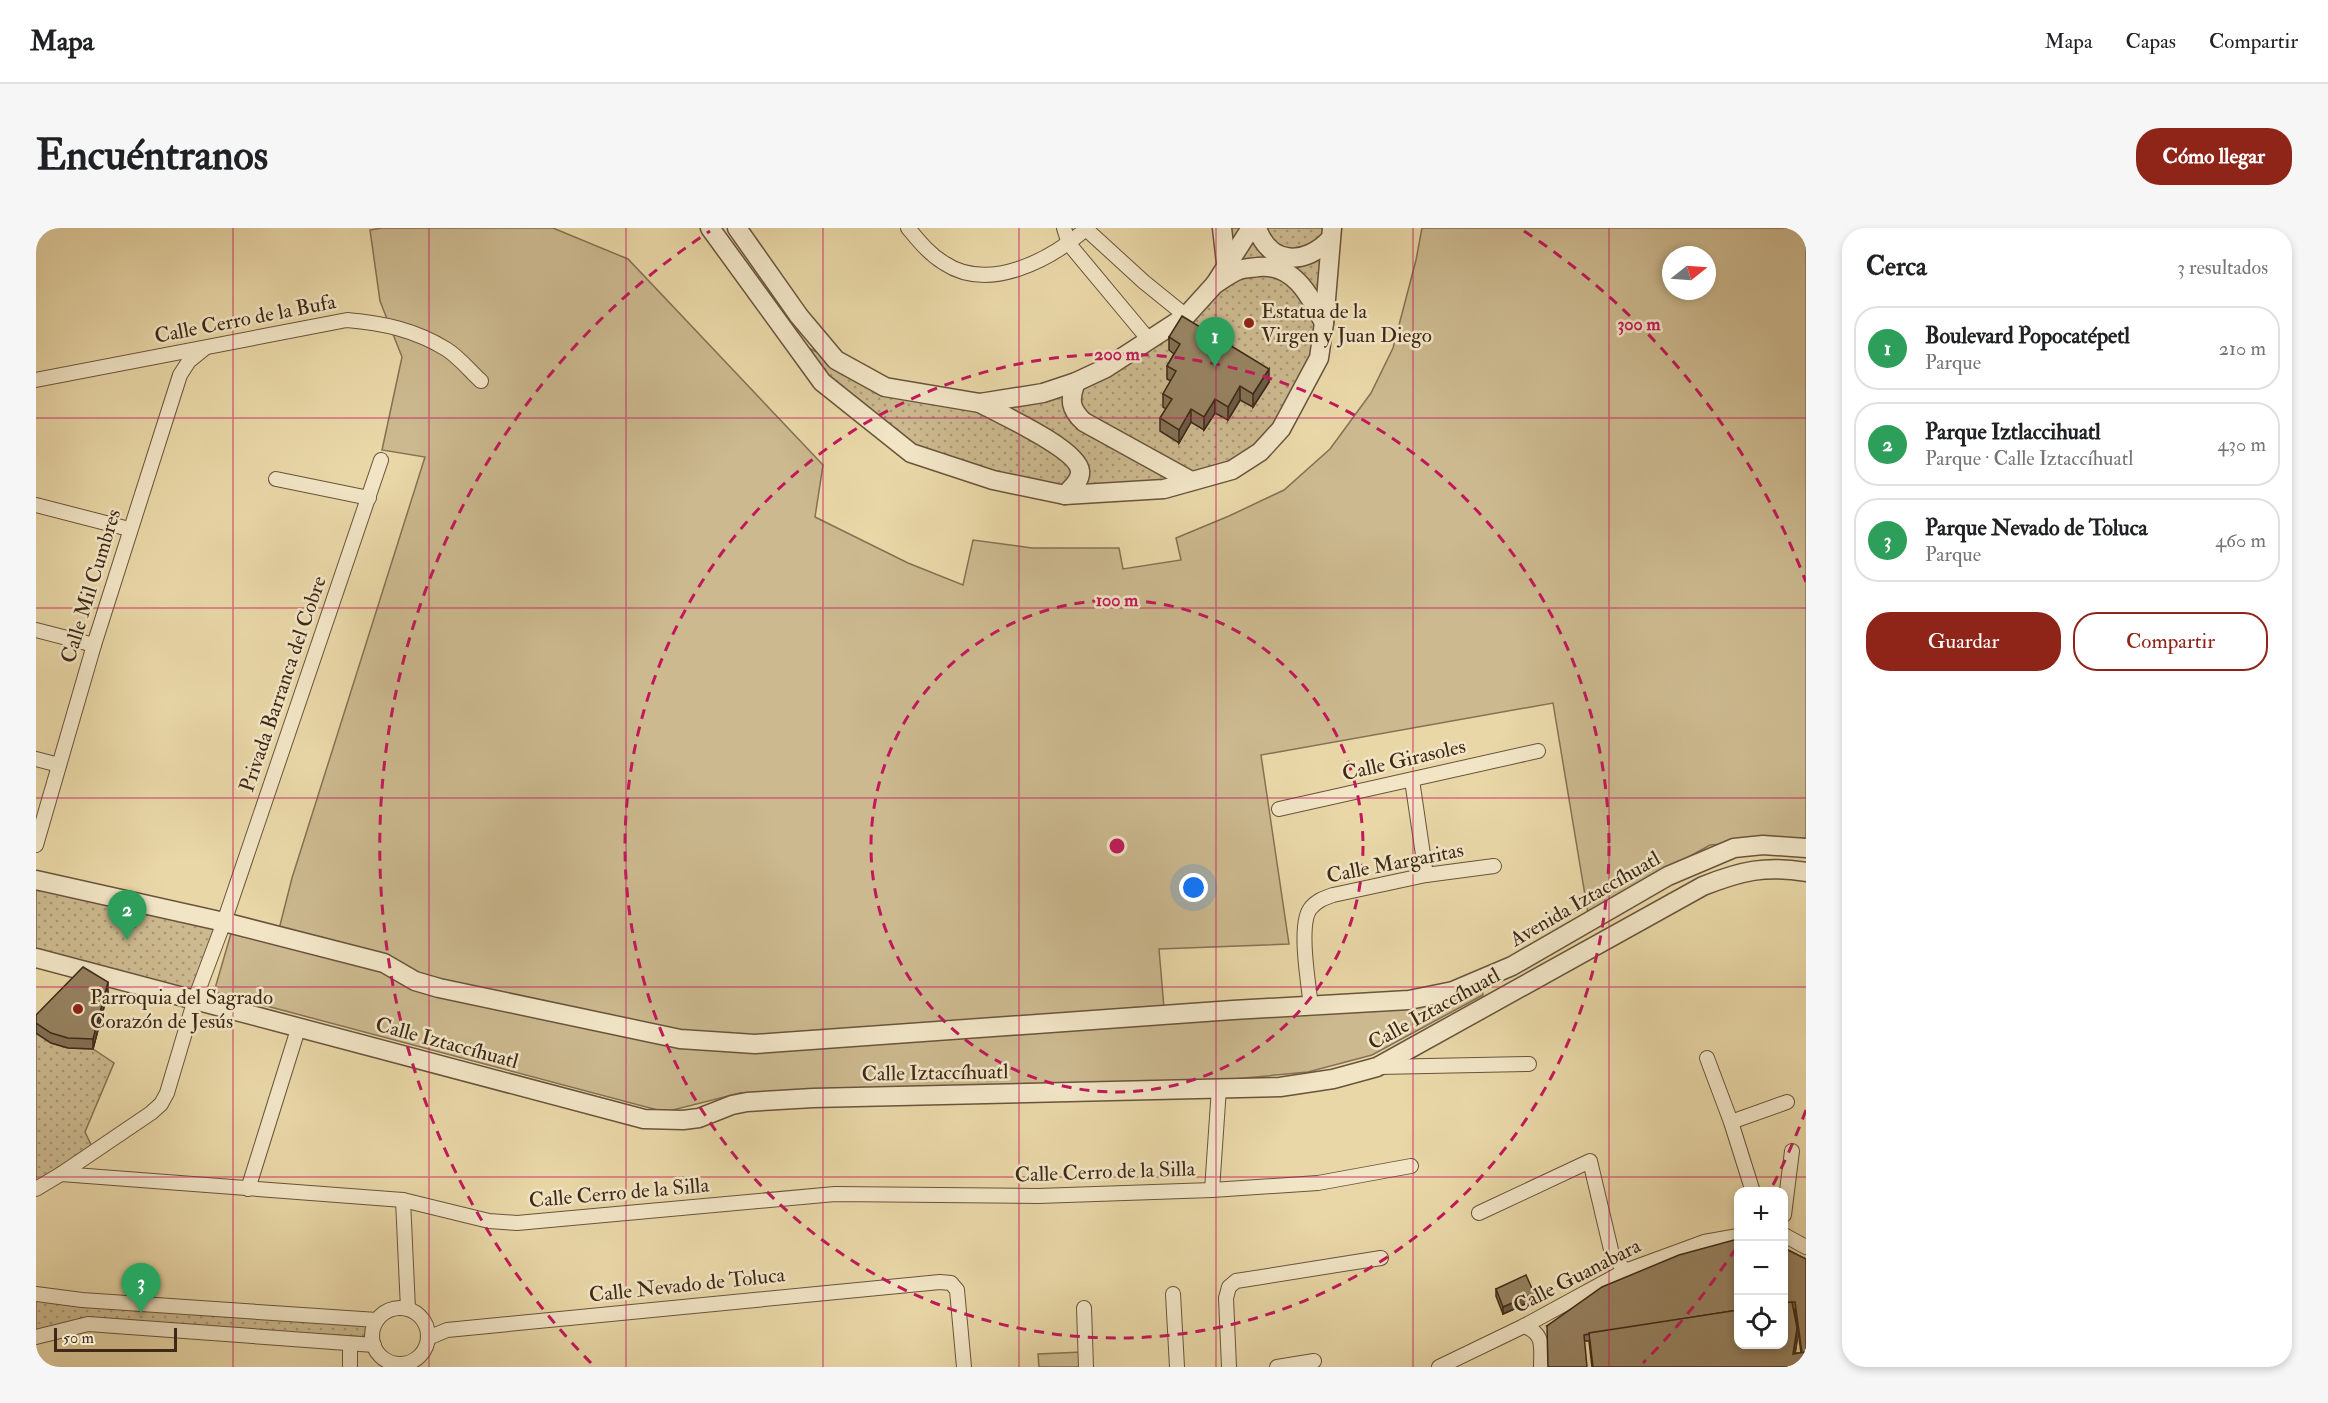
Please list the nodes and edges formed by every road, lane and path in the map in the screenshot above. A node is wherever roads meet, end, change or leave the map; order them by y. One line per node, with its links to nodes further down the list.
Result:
1 (710, 228): 24 (street)
2 (737, 228): 20 (street)
3 (908, 228): 10 (street)
4 (1064, 228): 10 (street)
5 (1085, 228): 10 (street); 13 (street)
6 (1222, 228): 11 (street)
7 (1251, 228): 11 (street)
8 (1257, 228): 9 (street)
9 (1331, 234): 14 (street)
10 (1068, 244): 15 (street)
11 (1226, 263): 12 (street)
12 (1215, 284): 13 (street); 14 (street)
13 (1186, 316): 15 (street)
14 (1324, 323): 23 (street)
15 (1149, 340): 19 (street)
16 (205, 348): 17 (street, Calle Cerro de la Bufa); 18 (street, Calle Cerro de la Bufa); 27 (street, Calle Mil Cumbres)
17 (36, 380)
18 (481, 381)
19 (1076, 382): 20 (street); 23 (street)
20 (980, 403): 24 (street)
21 (381, 460): 25 (street, Privada Barranca del Cobre)
22 (276, 479): 25 (street)
23 (1191, 481): 24 (street)
24 (1065, 495)
25 (369, 498): 41 (street, Privada Barranca del Cobre)
26 (36, 505): 27 (street)
27 (129, 529): 29 (street, Calle Mil Cumbres)
28 (36, 630): 29 (street)
29 (94, 645): 32 (street, Calle Mil Cumbres)
30 (1538, 751): 33 (street, Calle Girasoles)
31 (36, 759): 32 (street)
32 (59, 765): 35 (street, Calle Mil Cumbres)
33 (1412, 780): 34 (street, Calle Girasoles); 39 (street)
34 (1279, 809)
35 (36, 845)
36 (1806, 848): 44 (street, Avenida Iztaccíhuatl)
37 (1494, 866): 39 (street, Calle Margaritas)
38 (1806, 872): 49 (street, Calle Iztaccíhuatl)
39 (1426, 875): 44 (street, Calle Margaritas)
40 (36, 880): 41 (street, Calle Iztaccíhuatl)
41 (224, 922): 43 (street, Privada Barranca del Cobre); 45 (street, Calle Iztaccíhuatl)
42 (36, 958): 43 (street, Calle Iztaccíhuatl)
43 (195, 999): 46 (street, Calle Iztaccíhuatl); 55 (street, Privada Barranca del Cobre)
44 (1311, 1007): 45 (street, Avenida Iztaccíhuatl)
45 (1279, 1008)
46 (299, 1026): 50 (street, Calle Iztaccíhuatl); 59 (street)
47 (1707, 1058): 52 (street)
48 (1529, 1064): 49 (street)
49 (1377, 1067): 50 (street, Calle Iztaccíhuatl)
50 (1219, 1088): 60 (street)
51 (1787, 1102): 52 (street)
52 (1731, 1122): 56 (street)
53 (1792, 1150): 57 (street)
54 (1410, 1166): 60 (street, Calle Cerro de la Silla)
55 (61, 1174): 58 (street); 59 (street, Calle Cerro de la Silla)
56 (1752, 1187)
57 (1787, 1187)
58 (36, 1189)
59 (248, 1189): 61 (street, Calle Cerro de la Silla)
60 (1212, 1190): 61 (street, Calle Cerro de la Silla)
61 (403, 1200): 71 (street)
62 (1479, 1213): 67 (street)
63 (1734, 1237): 67 (street, Calle Guanabara)
64 (1788, 1237): 65 (street)
65 (1806, 1247)
66 (1382, 1258): 84 (street)
67 (1625, 1271): 73 (street, Calle Guanabara)
68 (36, 1294): 72 (street)
69 (1173, 1294): 83 (street)
70 (1084, 1308): 82 (street)
71 (408, 1309): 72 (street); 75 (street)
72 (377, 1320): 77 (street)
73 (1524, 1326): 86 (street, Calle Guanabara); 87 (street)
74 (36, 1337): 76 (street)
75 (428, 1338): 78 (street); 81 (street, Calle Nevado de Toluca)
76 (350, 1344): 77 (street); 80 (street)
77 (374, 1346): 78 (street)
78 (424, 1361)
79 (1314, 1361): 85 (street)
80 (350, 1367)
81 (964, 1367)
82 (1086, 1367)
83 (1176, 1367)
84 (1229, 1367)
85 (1277, 1367)
86 (1439, 1367)
87 (1541, 1367)

